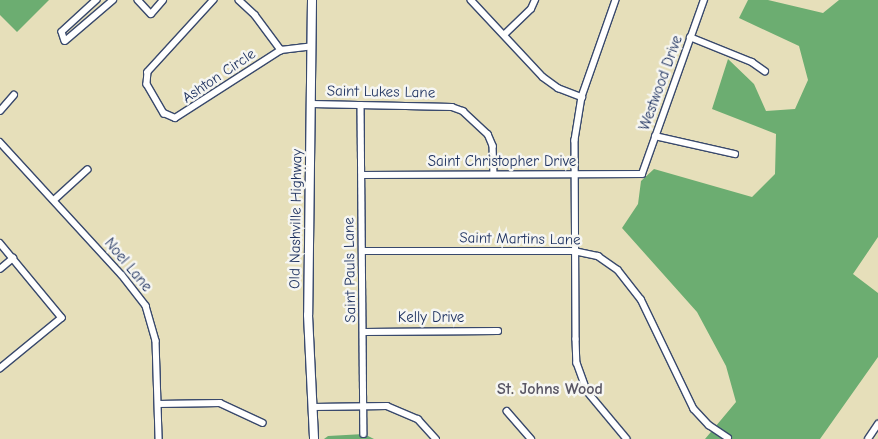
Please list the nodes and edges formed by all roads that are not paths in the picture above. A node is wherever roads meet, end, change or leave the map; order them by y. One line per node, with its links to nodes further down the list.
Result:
1 (97, 0): 2 (street)
2 (113, 0)
3 (138, 0): 4 (street)
4 (163, 0)
5 (214, 0): 15 (street, Ashton Circle)
6 (239, 0): 15 (street, Ashton Circle)
7 (312, 0): 14 (main road, Old Nashville Highway)
8 (471, 0): 12 (street)
9 (535, 0): 12 (street)
10 (616, 0): 18 (street)
11 (704, 0): 13 (street, Westwood Drive)
12 (504, 35): 18 (street)
13 (690, 38): 16 (street); 22 (street, Westwood Drive)
14 (312, 46): 15 (street, Ashton Circle); 19 (main road, Old Nashville Highway)
15 (281, 50)
16 (765, 71)
17 (14, 95): 21 (street)
18 (582, 97): 27 (street)
19 (312, 104): 20 (street, Saint Lukes Lane); 41 (main road, Old Nashville Highway)
20 (361, 105): 26 (street, Saint Lukes Lane); 29 (street, Saint Pauls Lane)
21 (0, 111)
22 (655, 136): 24 (street); 28 (street, Westwood Drive)
23 (0, 142): 30 (street, Noel Lane)
24 (735, 154)
25 (87, 170): 30 (street)
26 (494, 174): 27 (street, Saint Christopher Drive); 29 (street, Saint Christopher Drive)
27 (574, 174): 28 (street, Saint Christopher Drive); 33 (street)
28 (642, 174)
29 (363, 175): 32 (street, Saint Pauls Lane)
30 (54, 200): 39 (street, Noel Lane)
31 (0, 243): 34 (street)
32 (362, 251): 33 (street, Saint Martins Lane); 37 (street, Saint Pauls Lane)
33 (574, 251): 46 (street, Saint Martins Lane); 51 (street)
34 (13, 258): 35 (street); 38 (street)
35 (0, 269)
36 (498, 331): 37 (street, Kelly Drive)
37 (364, 332): 40 (street, Saint Pauls Lane)
38 (0, 369)
39 (158, 404): 43 (street); 47 (street, Noel Lane)
40 (364, 406): 41 (street); 45 (street, Saint Pauls Lane); 49 (street)
41 (314, 407): 48 (main road, Old Nashville Highway)
42 (507, 412): 50 (street)
43 (263, 424)
44 (878, 424): 52 (street)
45 (364, 434)
46 (728, 438)
47 (159, 439)
48 (314, 439)
49 (436, 439)
50 (531, 439)
51 (627, 439)
52 (868, 439)

